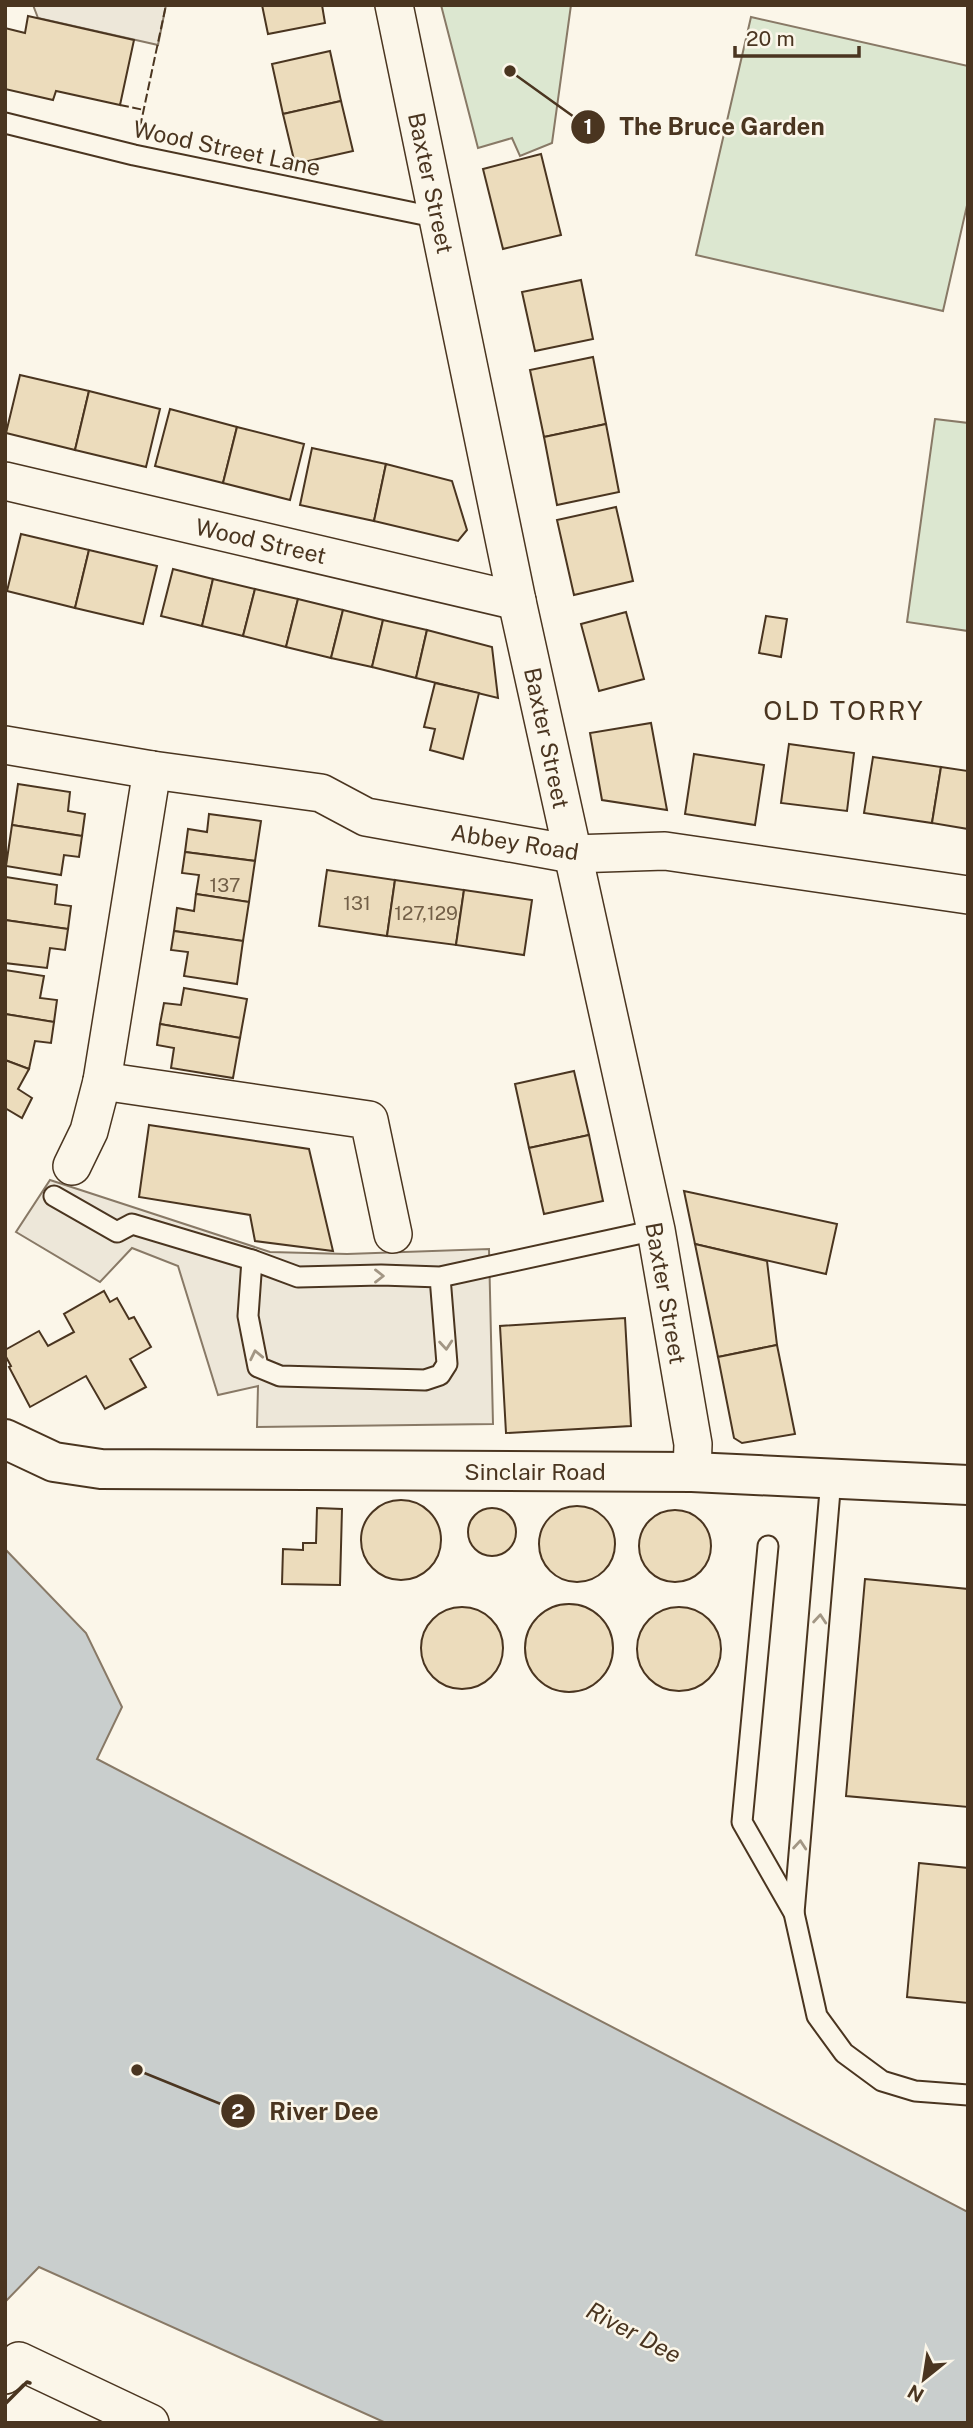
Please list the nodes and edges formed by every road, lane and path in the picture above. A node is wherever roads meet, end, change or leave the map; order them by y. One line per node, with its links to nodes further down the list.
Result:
1 (394, 5): 3 (street, Baxter Street)
2 (5, 123): 3 (lane, Wood Street Lane)
3 (439, 218): 5 (street, Baxter Street)
4 (5, 481): 5 (street, Wood Street)
5 (517, 601): 8 (street, Baxter Street)
6 (5, 745): 7 (street, Abbey Road)
7 (152, 770): 8 (street, Abbey Road); 10 (street)
8 (572, 854): 9 (street, Abbey Road); 12 (street, Baxter Street)
9 (968, 895)
10 (102, 1082): 11 (street); 13 (street)
11 (63, 1181): 14 (lane)
12 (656, 1230): 15 (lane); 17 (street, Baxter Street)
13 (393, 1234)
14 (252, 1259): 15 (lane, one-way to 15); 15 (lane, one-way to 14)
15 (440, 1278)
16 (5, 1439): 17 (street, Sinclair Road)
17 (692, 1472): 18 (street, Sinclair Road)
18 (831, 1479): 19 (street, Sinclair Road); 21 (lane, one-way to 18)
19 (968, 1485)
20 (768, 1546): 21 (lane)
21 (794, 1913): 22 (lane)
22 (968, 2095)
23 (5, 2375): 24 (street)
24 (150, 2423)

